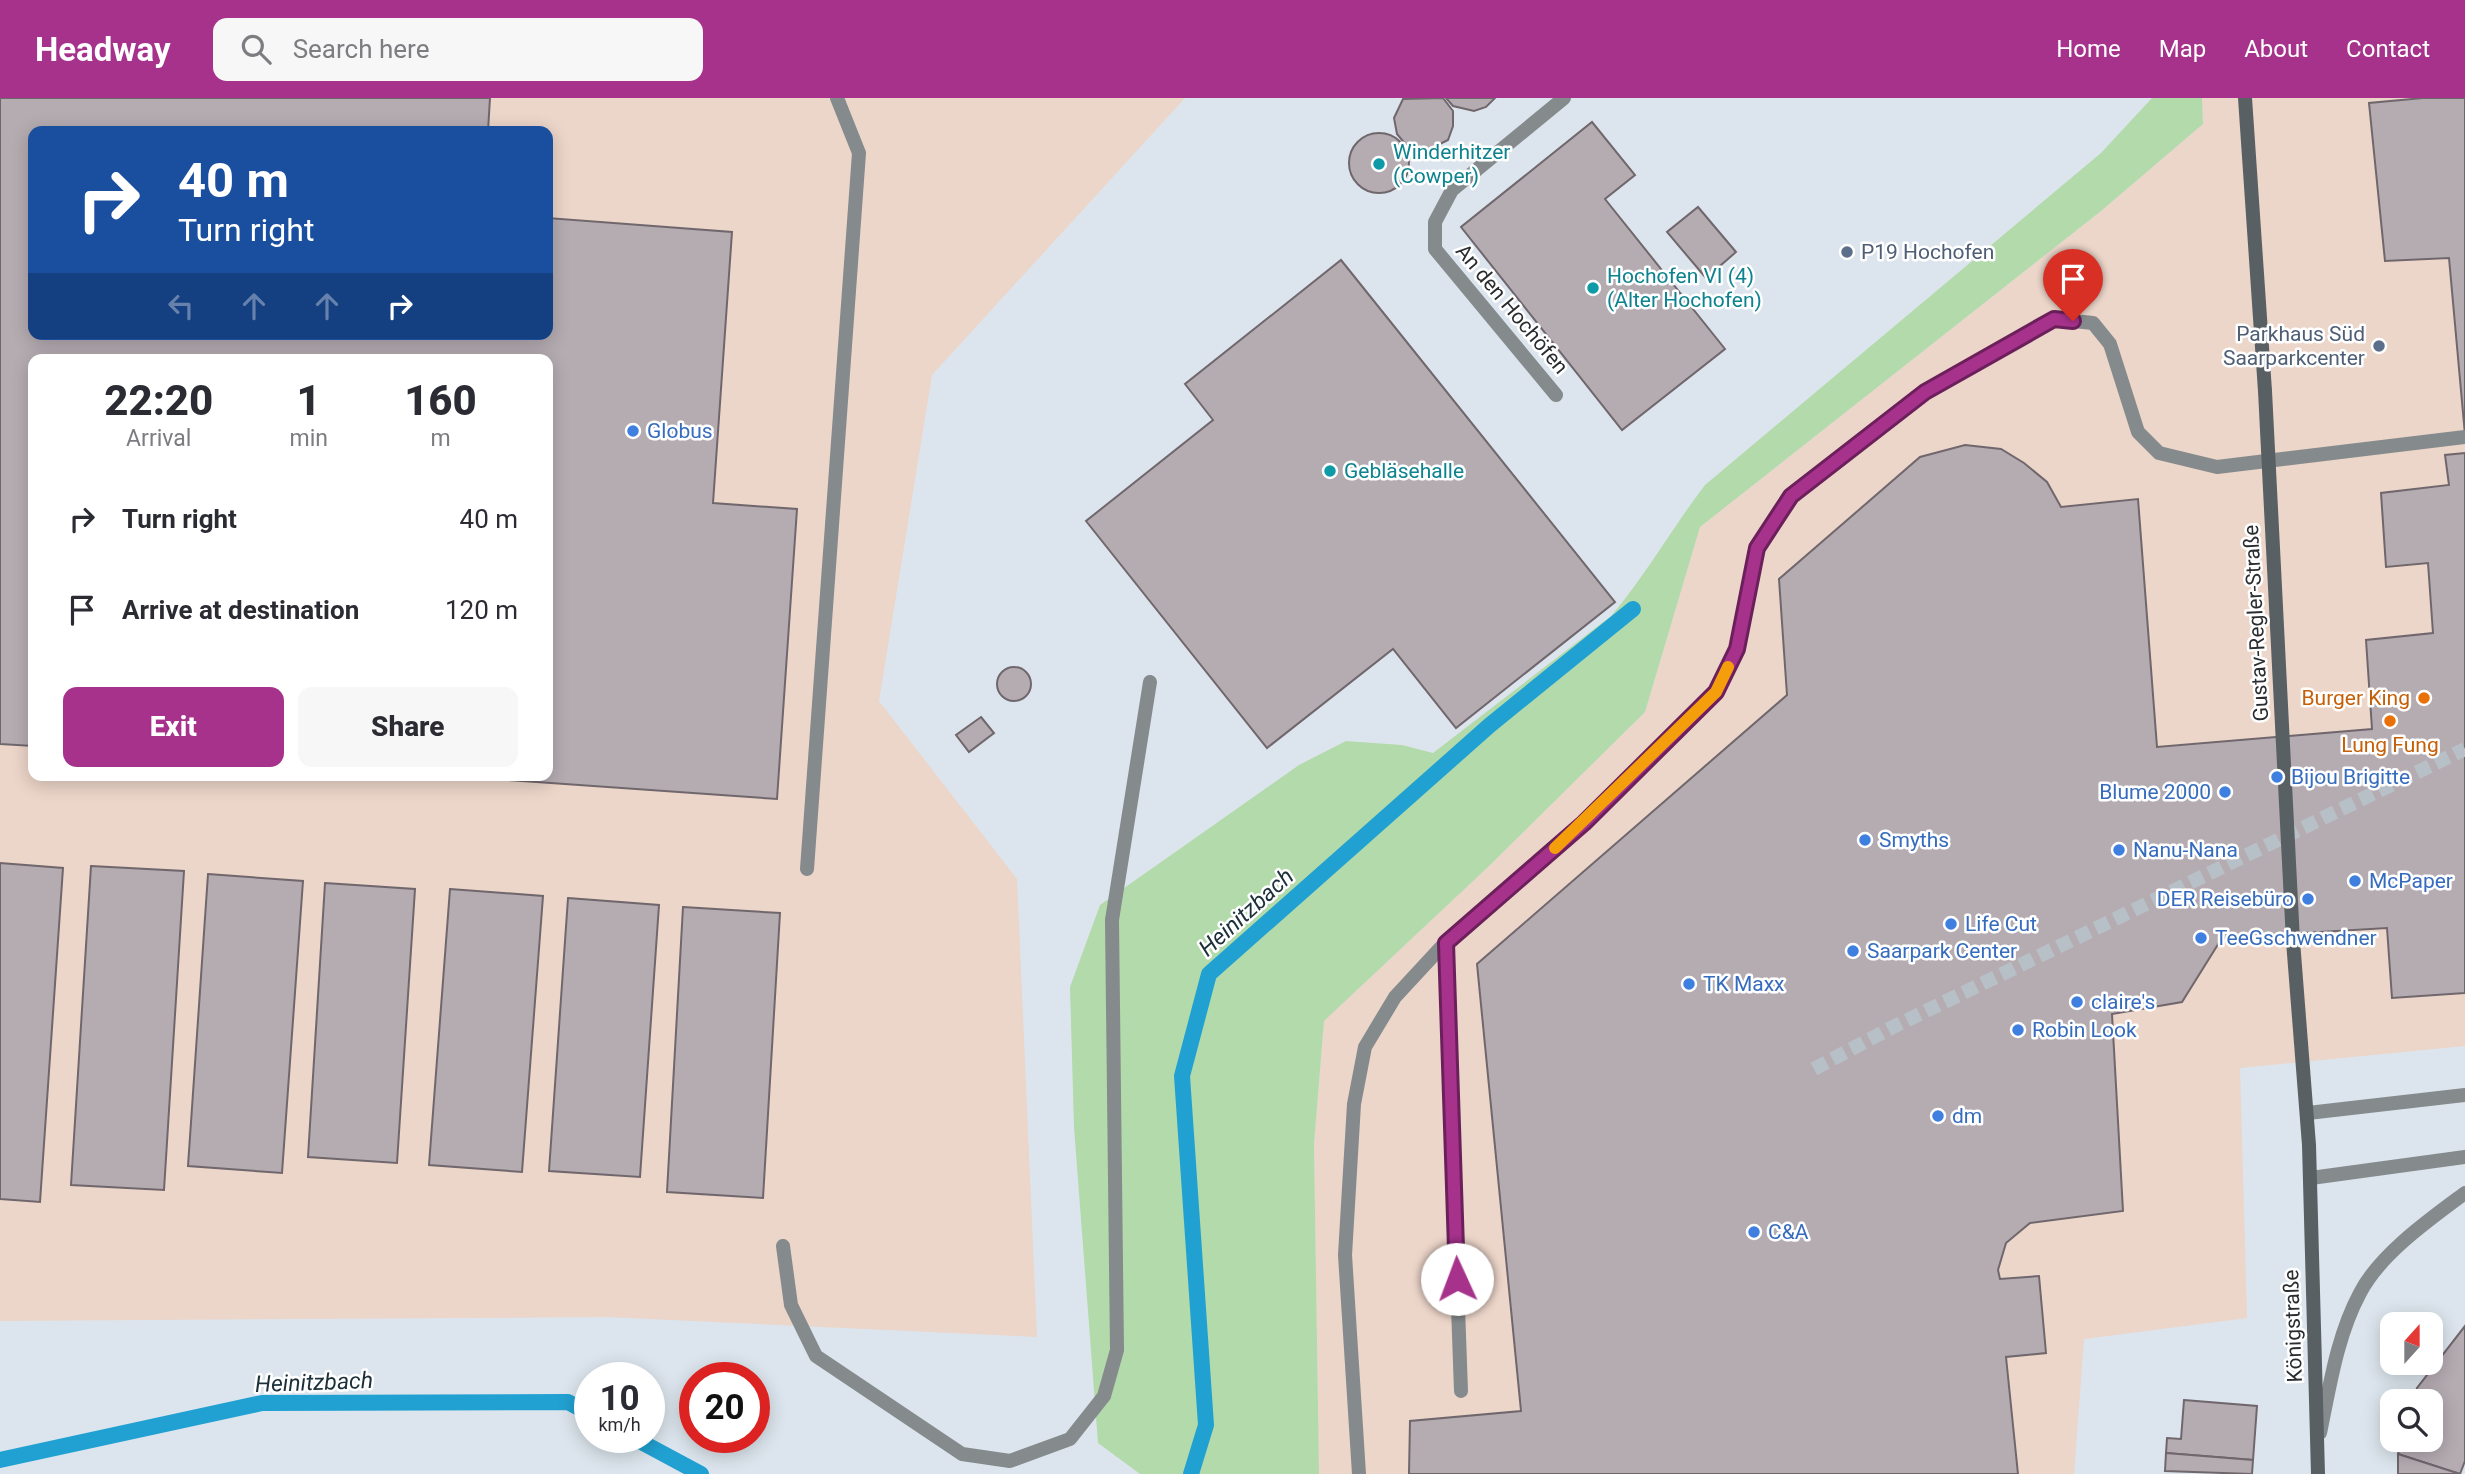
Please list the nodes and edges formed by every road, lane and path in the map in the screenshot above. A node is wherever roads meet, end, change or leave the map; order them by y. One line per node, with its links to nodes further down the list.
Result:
1 (838, 98): 7 (street)
2 (1564, 98): 4 (street, An den Hochöfen)
3 (2245, 98): 10 (main road, Gustav-Regler-Straße, bridge)
4 (1556, 395)
5 (2465, 437): 8 (street)
6 (1150, 682): 15 (street)
7 (807, 869)
8 (1446, 943): 16 (street); 18 (street)
9 (2465, 1096): 10 (street)
10 (2308, 1113): 11 (main road, Gustav-Regler-Straße)
11 (2309, 1145): 13 (main road, Königstraße)
12 (2465, 1157): 13 (street)
13 (2311, 1178): 17 (main road, Königstraße)
14 (2465, 1193): 17 (street)
15 (783, 1246)
16 (1461, 1391)
17 (2318, 1444): 19 (main road, Königstraße)
18 (1359, 1474)
19 (2318, 1474)

